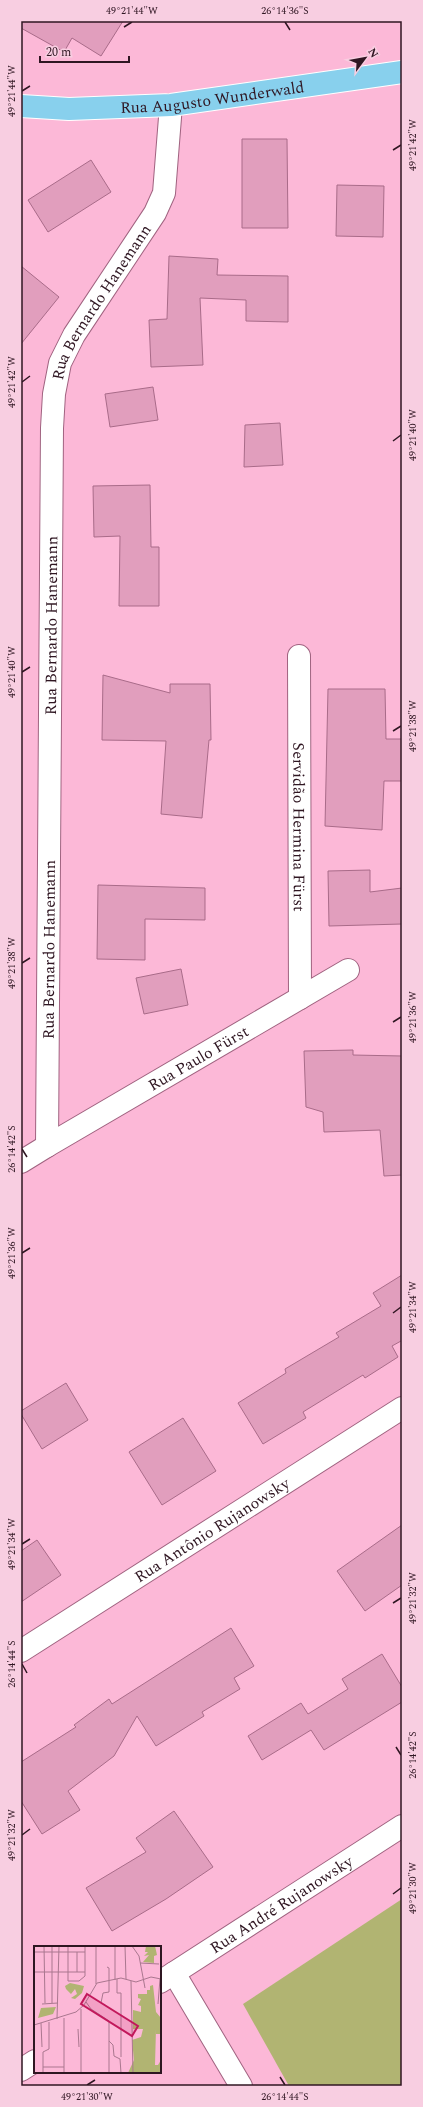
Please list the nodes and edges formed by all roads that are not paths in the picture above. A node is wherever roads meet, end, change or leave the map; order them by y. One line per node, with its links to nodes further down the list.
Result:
1 (402, 72): 2 (main road, Rua Augusto Wunderwald)
2 (171, 105): 3 (main road, Rua Augusto Wunderwald); 7 (street, Rua Bernardo Hanemann)
3 (21, 106)
4 (299, 656): 6 (street, Servidão Hermina Fürst)
5 (348, 970): 6 (street, Rua Paulo Fürst)
6 (300, 998): 7 (street, Rua Paulo Fürst)
7 (47, 1146): 8 (street)
8 (21, 1162)
9 (402, 1408): 10 (street, Rua Antônio Rujanowsky)
10 (21, 1651)
11 (402, 1826): 12 (street, Rua André Rujanowsky)
12 (167, 1977): 15 (street)
13 (34, 2063): 14 (street)
14 (21, 2070)
15 (241, 2086)

